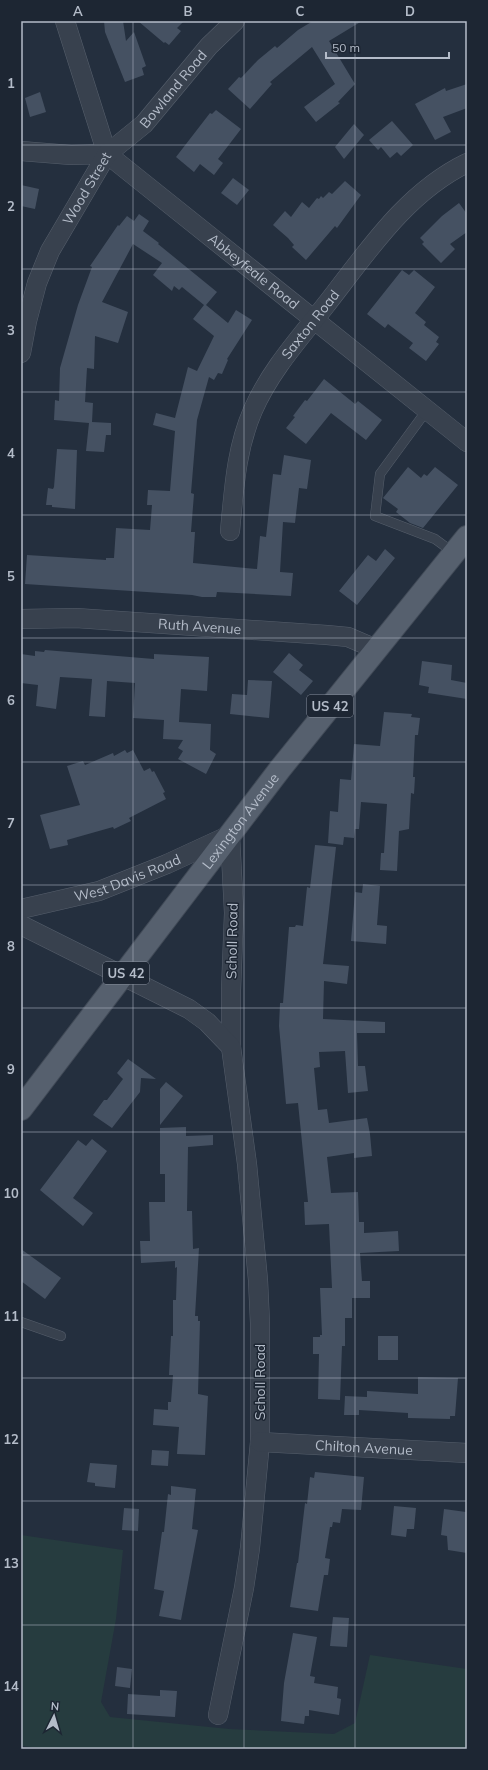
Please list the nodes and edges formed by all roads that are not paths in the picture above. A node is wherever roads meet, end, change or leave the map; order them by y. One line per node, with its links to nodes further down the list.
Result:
1 (65, 21): 4 (street, Wood Street)
2 (236, 21): 4 (street, Bowland Road)
3 (21, 151): 4 (street)
4 (107, 154): 6 (street, Abbeyfeale Road); 7 (street, Wood Street)
5 (467, 163): 6 (street, Saxton Road)
6 (314, 320): 8 (street, Abbeyfeale Road); 10 (street, Saxton Road)
7 (21, 354)
8 (427, 410): 9 (street, Abbeyfeale Road); 11 (lane)
9 (467, 442)
10 (230, 531)
11 (461, 545): 13 (main road, Lexington Avenue / US 42)
12 (21, 619): 13 (street, Ruth Avenue)
13 (376, 649): 14 (main road, Lexington Avenue / US 42)
14 (230, 835): 15 (street, West Davis Road); 17 (main road, Lexington Avenue / US 42); 18 (street, Scholl Road)
15 (21, 909)
16 (21, 925): 17 (street)
17 (124, 976): 18 (street); 19 (main road, Lexington Avenue / US 42)
18 (232, 1047): 22 (street, Scholl Road)
19 (21, 1109)
20 (21, 1322): 21 (lane)
21 (61, 1336)
22 (260, 1442): 23 (street, Chilton Avenue); 24 (street, Scholl Road)
23 (467, 1453)
24 (218, 1715)

